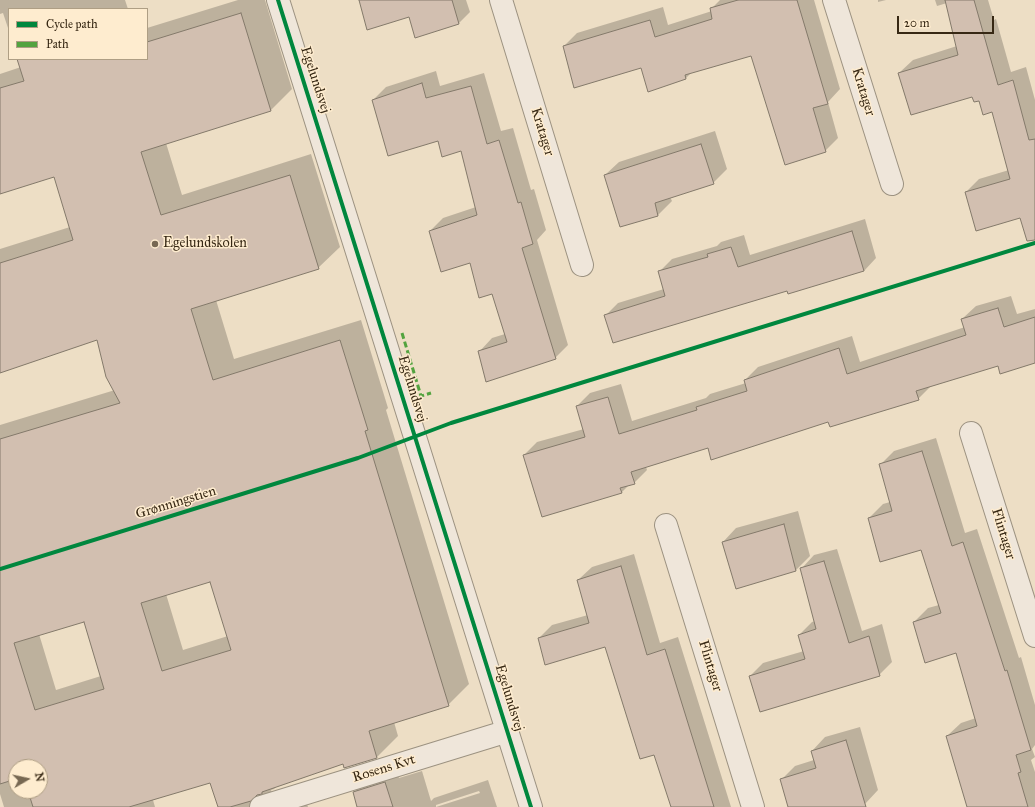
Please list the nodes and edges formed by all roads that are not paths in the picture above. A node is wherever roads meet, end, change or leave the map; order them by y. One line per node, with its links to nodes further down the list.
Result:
1 (278, 0): 9 (street, Egelundsvej)
2 (501, 0): 5 (street, Kratager)
3 (834, 0): 4 (street, Kratager)
4 (892, 184)
5 (582, 265)
6 (971, 432): 8 (street, Flintager)
7 (666, 525): 12 (street, Flintager)
8 (1035, 636)
9 (508, 731): 10 (street, Rosens Kvt); 11 (street, Egelundsvej)
10 (261, 807)
11 (531, 807)
12 (753, 807)

